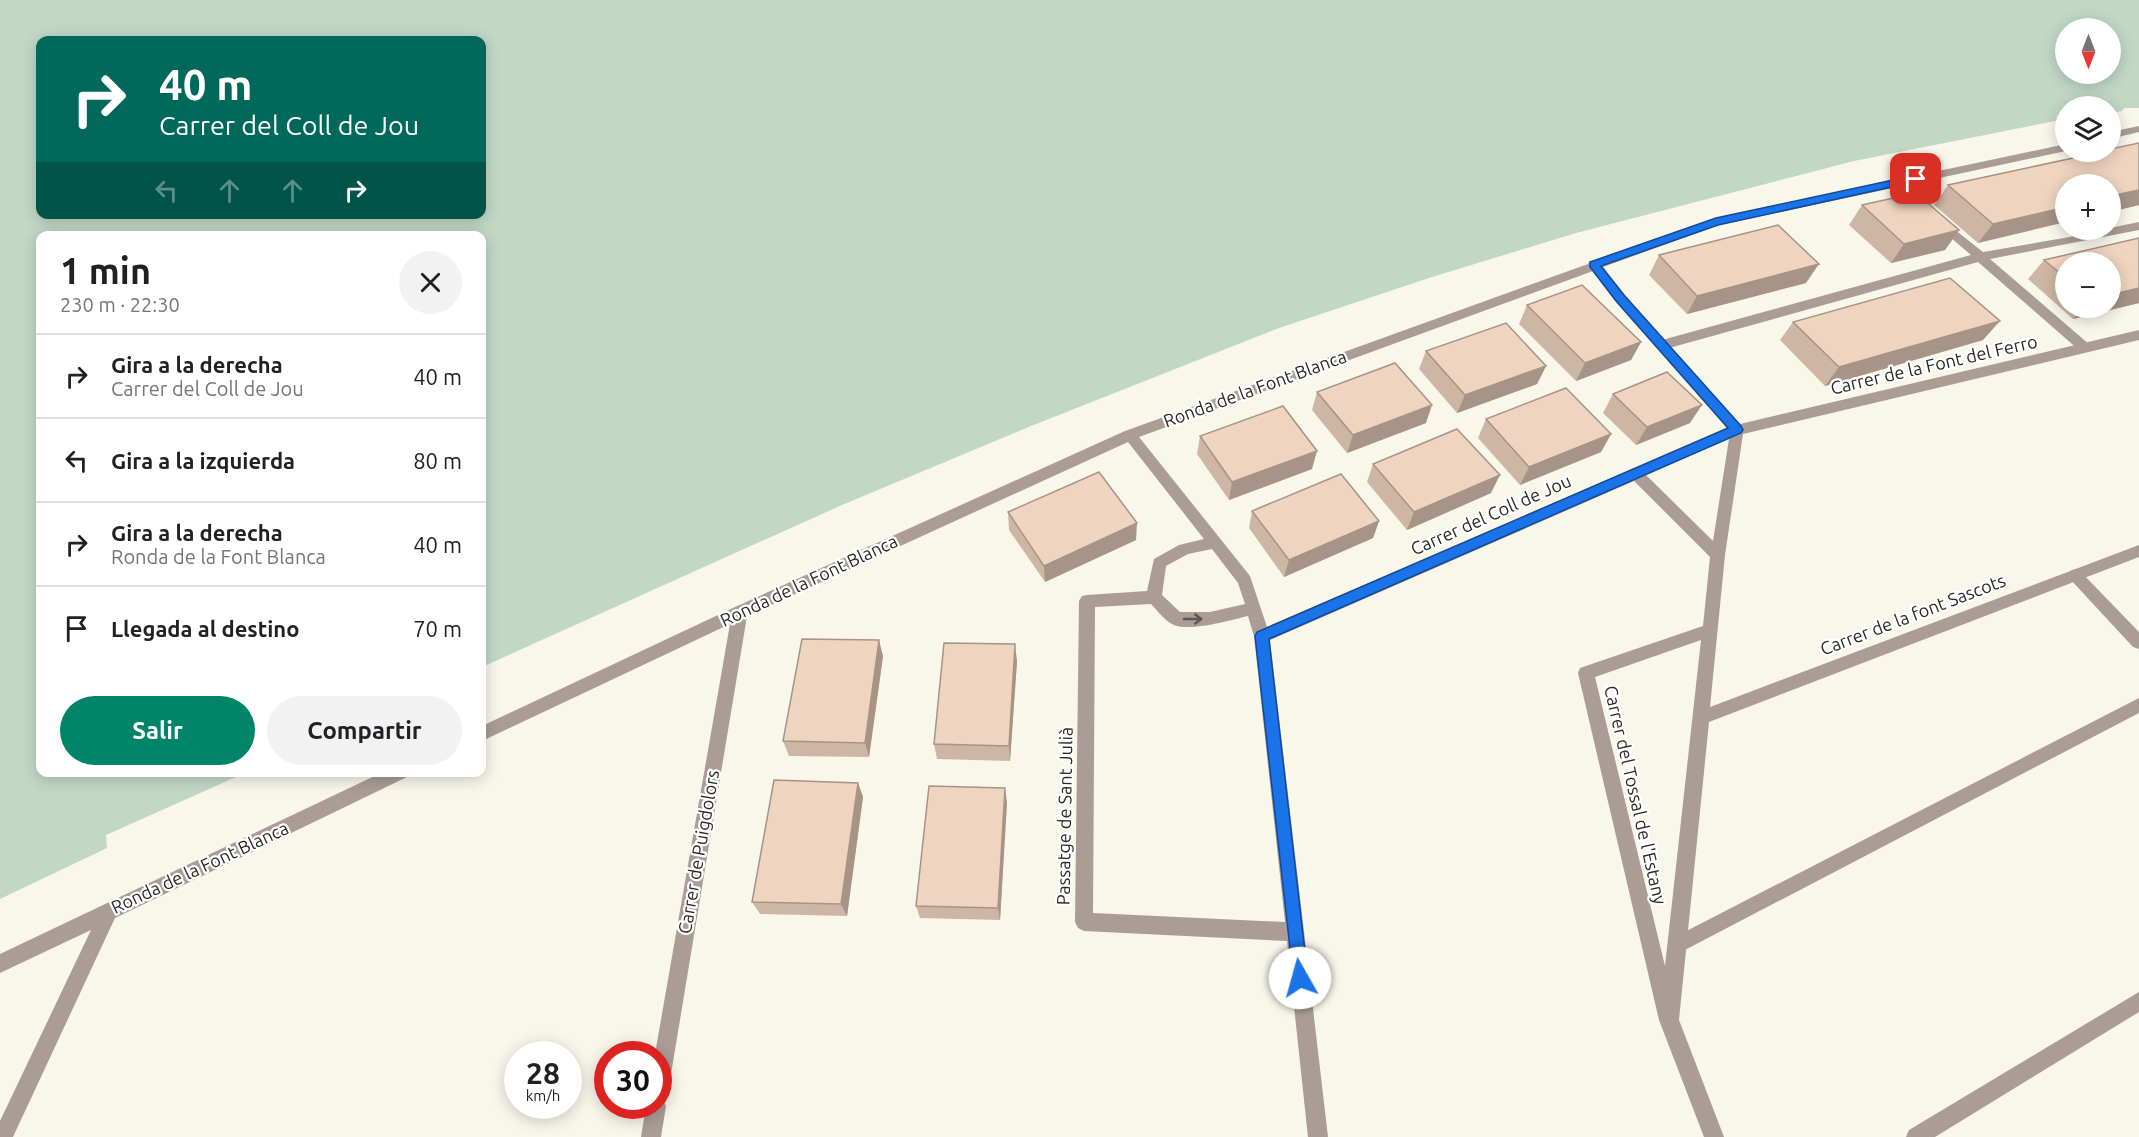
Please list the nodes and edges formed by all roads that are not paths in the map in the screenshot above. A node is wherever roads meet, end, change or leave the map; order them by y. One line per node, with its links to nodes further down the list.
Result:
1 (2139, 129): 2 (street)
2 (2121, 133)
3 (2055, 149): 4 (street, Ronda de la Font Blanca)
4 (1894, 183): 6 (street); 7 (street, Ronda de la Font Blanca)
5 (2139, 226): 6 (street)
6 (1980, 257): 9 (street); 10 (street)
7 (1594, 264): 9 (street); 12 (street, Ronda de la Font Blanca)
8 (2139, 335): 10 (street, Carrer de la Font del Ferro)
9 (1662, 345): 11 (street)
10 (2085, 348): 11 (street, Carrer de la Font del Ferro)
11 (1737, 430): 13 (street, Carrer del Coll de Jou); 16 (street, Carrer del Tossal de l'Estany)
12 (1130, 435): 14 (street); 20 (street, Ronda de la Font Blanca)
13 (1635, 473): 16 (street); 22 (street, Carrer del Coll de Jou)
14 (1215, 542): 18 (street); 19 (street)
15 (2139, 551): 17 (street, Carrer de la font Sascots)
16 (1718, 555): 21 (street, Carrer del Tossal de l'Estany)
17 (2075, 574): 23 (street); 25 (street, Carrer de la font Sascots)
18 (1154, 597): 19 (street, one-way to 19); 29 (street, Passatge de Sant Julià)
19 (1253, 608): 22 (street)
20 (740, 612): 26 (street, Ronda de la Font Blanca); 34 (street, Carrer de Puigdolors)
21 (1710, 630): 25 (street, Carrer del Tossal de l'Estany); 33 (street, Carrer del Tossal de l'Estany)
22 (1262, 636): 29 (street)
23 (2139, 642)
24 (2139, 705): 30 (street)
25 (1701, 717): 30 (street, Carrer del Tossal de l'Estany)
26 (486, 732)
27 (390, 777): 28 (street, Ronda de la Font Blanca)
28 (109, 911): 31 (street, Ronda de la Font Blanca); 36 (street)
29 (1294, 932): 38 (street)
30 (1677, 945): 33 (street, Carrer del Tossal de l'Estany)
31 (0, 964)
32 (2139, 1001): 40 (street)
33 (1669, 1020): 39 (street, Carrer del Tossal de l'Estany)
34 (667, 1041)
35 (654, 1119): 37 (street)
36 (3, 1137)
37 (651, 1137)
38 (1318, 1137)
39 (1714, 1137)
40 (1916, 1137)

